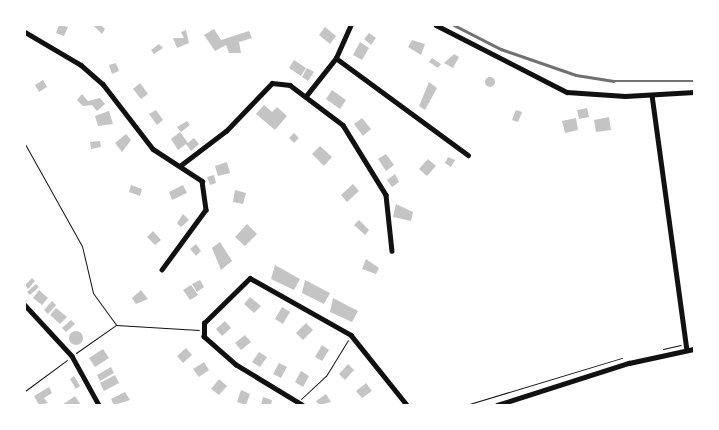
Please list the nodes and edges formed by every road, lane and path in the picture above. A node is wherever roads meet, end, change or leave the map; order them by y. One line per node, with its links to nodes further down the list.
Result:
1 (351, 25): 4 (street)
2 (436, 25): 6 (street)
3 (25, 32): 10 (street)
4 (336, 58): 7 (street); 9 (street)
5 (694, 92): 6 (street)
6 (652, 95): 17 (street)
7 (306, 96): 10 (street); 11 (street)
8 (25, 144): 14 (path)
9 (468, 155)
10 (181, 165): 12 (street)
11 (392, 251)
12 (162, 270)
13 (25, 305): 21 (street)
14 (116, 326): 15 (path); 21 (path)
15 (202, 331): 16 (street); 24 (street)
16 (351, 335): 24 (path); 26 (street)
17 (685, 344): 19 (path); 20 (street)
18 (694, 349): 20 (street)
19 (659, 350)
20 (687, 350): 28 (street)
21 (72, 356): 23 (path); 25 (street)
22 (630, 357): 27 (path)
23 (25, 390)
24 (300, 403)
25 (100, 405)
26 (407, 405)
27 (466, 405)
28 (497, 405)

